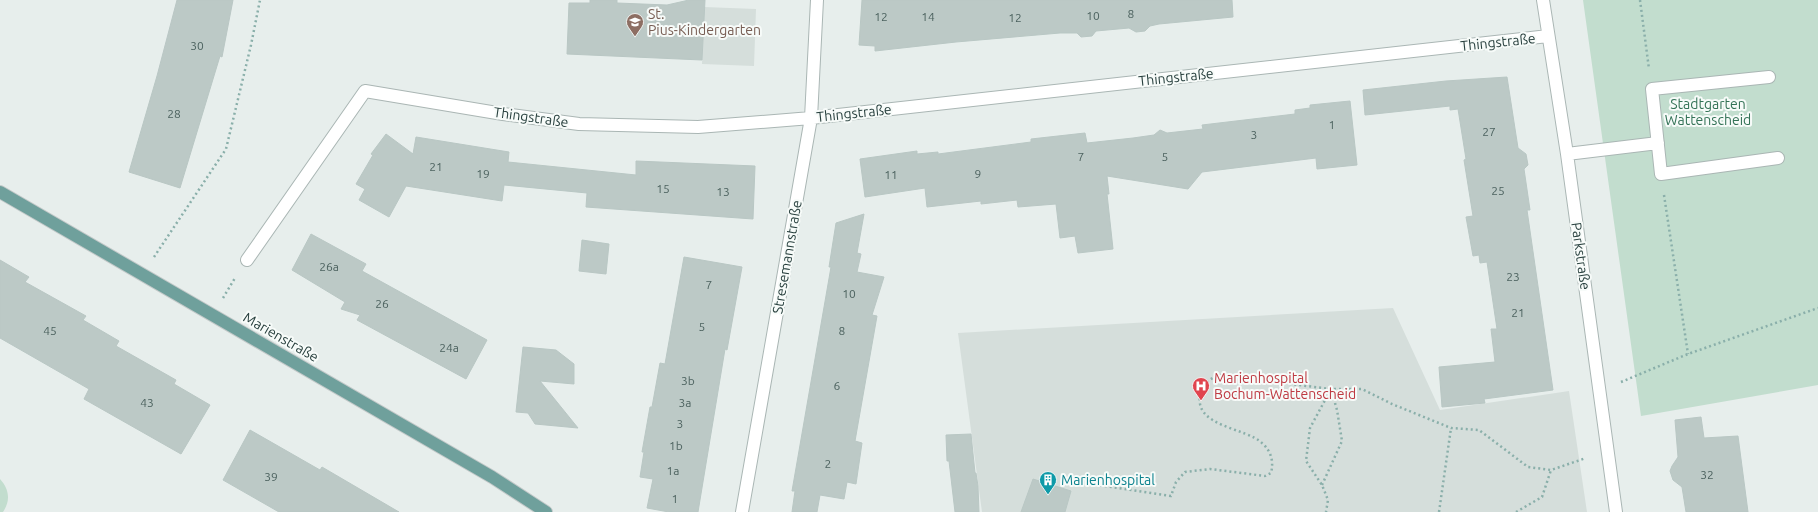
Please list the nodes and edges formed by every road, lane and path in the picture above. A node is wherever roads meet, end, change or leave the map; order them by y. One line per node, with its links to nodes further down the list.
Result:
1 (260, 0): 15 (path)
2 (817, 0): 8 (street, Stresemannstraße)
3 (1543, 0): 5 (street, Parkstraße)
4 (1640, 0): 7 (path)
5 (1548, 36): 8 (street, Thingstraße); 10 (street, Parkstraße)
6 (1769, 77): 7 (street)
7 (1652, 89): 9 (street)
8 (811, 118): 14 (street, Thingstraße); 27 (street, Stresemannstraße)
9 (1658, 143): 10 (street); 12 (street)
10 (1567, 154): 20 (street, Parkstraße)
11 (1778, 158): 12 (street)
12 (1661, 174): 18 (path)
13 (0, 192): 15 (main road, Marienstraße)
14 (247, 260): 17 (path)
15 (142, 274): 17 (main road, Marienstraße)
16 (1818, 308): 18 (path)
17 (212, 315): 26 (main road, Marienstraße)
18 (1688, 354): 20 (path)
19 (1331, 389): 21 (path); 24 (path); 25 (path); 25 (path)
20 (1600, 391): 22 (street, Parkstraße)
21 (1451, 428): 23 (path); 29 (path)
22 (1608, 451): 23 (path); 31 (street, Parkstraße)
23 (1551, 470): 30 (path)
24 (1085, 483)
25 (1322, 485): 28 (path)
26 (546, 512)
27 (742, 512)
28 (1326, 512)
29 (1439, 512)
30 (1516, 512)
31 (1616, 512)

